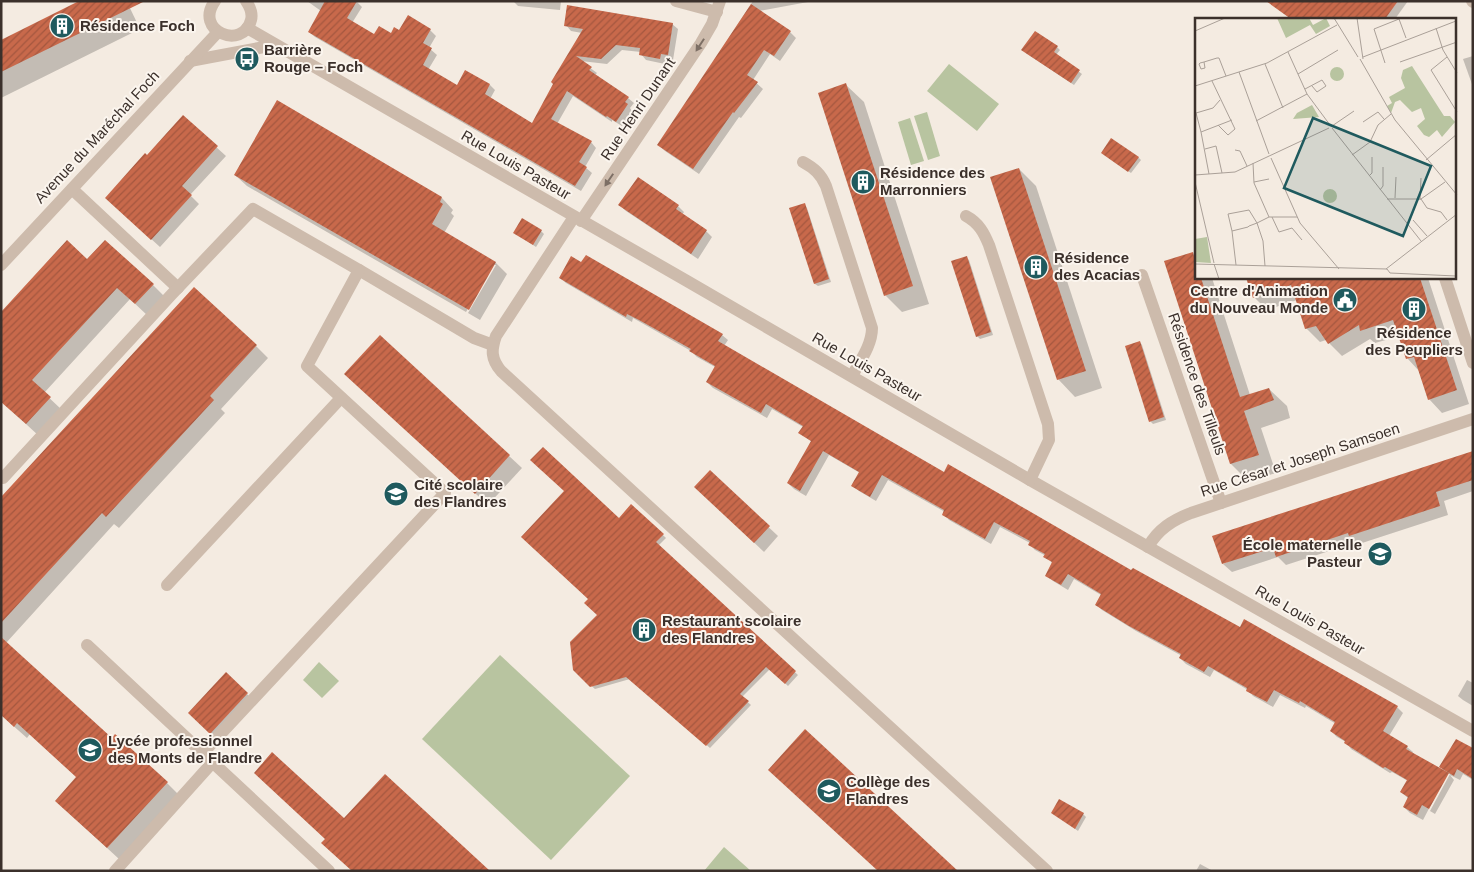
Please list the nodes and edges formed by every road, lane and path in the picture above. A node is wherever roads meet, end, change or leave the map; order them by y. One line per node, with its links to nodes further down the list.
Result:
1 (246, 1): 5 (street)
2 (676, 1): 4 (street, Rue Henri Dunant)
3 (209, 3): 6 (street)
4 (719, 7): 12 (street, Rue Henri Dunant, one-way to 12)
5 (247, 28): 6 (street); 7 (street, Rue Louis Pasteur)
6 (218, 32): 8 (street, Avenue du Maréchal Foch)
7 (275, 45): 8 (street); 12 (street, Rue Louis Pasteur)
8 (190, 61): 10 (street, Avenue du Maréchal Foch)
9 (803, 162): 20 (street)
10 (72, 189): 13 (street, Avenue du Maréchal Foch); 17 (street)
11 (966, 216): 24 (street)
12 (578, 219): 18 (street, Rue Henri Dunant); 20 (street, Rue Louis Pasteur)
13 (1, 264)
14 (359, 270): 17 (street); 18 (street); 21 (street)
15 (1142, 275): 25 (street, Résidence des Tilleuls)
16 (1445, 279): 19 (street)
17 (178, 288): 23 (street)
18 (493, 345): 34 (street)
19 (1473, 363)
20 (852, 376): 24 (street, Rue Louis Pasteur)
21 (341, 398): 27 (street); 30 (street)
22 (1473, 419): 25 (street, Rue César et Joseph Samsoen)
23 (3, 478)
24 (1030, 480): 26 (street, Rue Louis Pasteur)
25 (1221, 503): 26 (street, Rue César et Joseph Samsoen)
26 (1148, 547): 29 (street, Rue Louis Pasteur)
27 (167, 586)
28 (87, 646): 30 (street)
29 (1473, 731)
30 (202, 754): 31 (street)
31 (212, 763): 32 (street); 33 (street)
32 (115, 871)
33 (329, 871)
34 (1048, 871)

